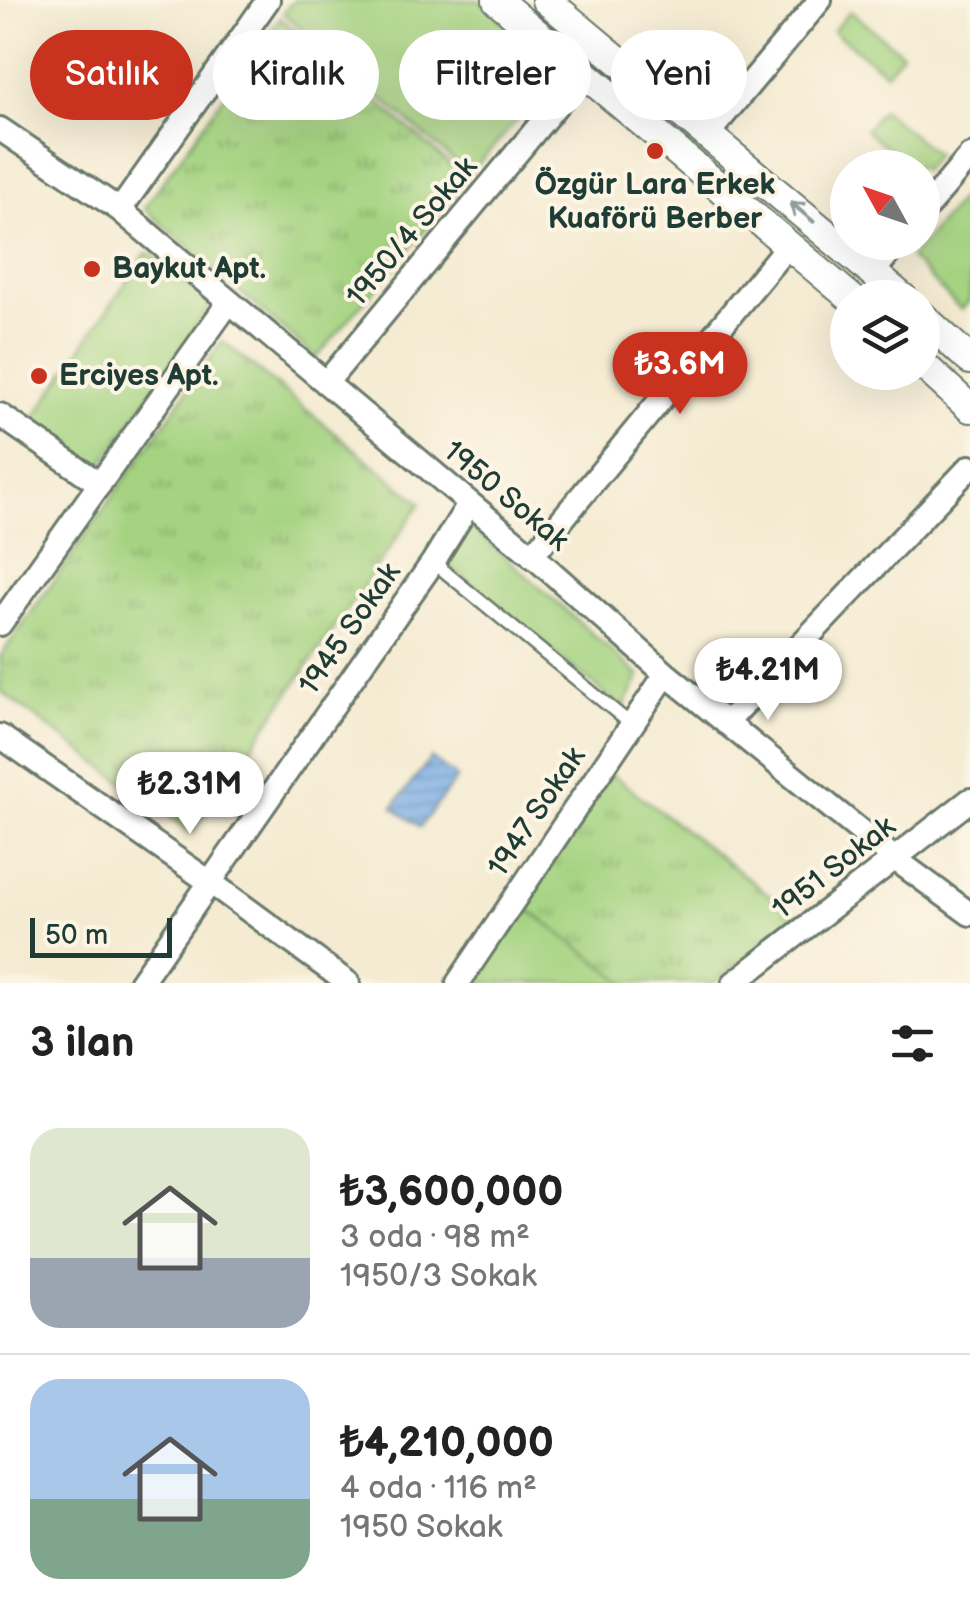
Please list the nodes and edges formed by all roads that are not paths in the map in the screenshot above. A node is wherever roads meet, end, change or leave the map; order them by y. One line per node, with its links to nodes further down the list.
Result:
1 (268, 0): 13 (street)
2 (496, 0): 5 (street)
3 (546, 0): 9 (street)
4 (820, 0): 9 (street)
5 (532, 30)
6 (591, 79): 11 (street)
7 (543, 120): 23 (street, 1950/4 Sokak)
8 (0, 129): 13 (street, 1950 Sokak)
9 (708, 134): 11 (street); 16 (street, one-way to 9)
10 (970, 156): 12 (street)
11 (687, 160): 14 (street)
12 (940, 192)
13 (120, 210): 19 (street, 1950 Sokak)
14 (788, 245): 17 (street); 29 (street)
15 (884, 260): 16 (street)
16 (874, 272): 18 (street)
17 (830, 280)
18 (883, 280)
19 (229, 302): 23 (street, 1950 Sokak); 27 (street)
20 (940, 332): 21 (street)
21 (970, 360)
22 (940, 380): 24 (street)
23 (326, 384): 28 (street, 1950 Sokak)
24 (970, 408)
25 (0, 415): 27 (street)
26 (970, 467): 33 (street)
27 (100, 484): 31 (street)
28 (469, 504): 29 (street, 1950 Sokak); 30 (street, 1945 Sokak)
29 (532, 556): 32 (street, 1950 Sokak)
30 (432, 562): 34 (lane); 38 (street, 1945 Sokak)
31 (0, 624)
32 (666, 674): 33 (street, 1950 Sokak); 34 (street, 1947 Sokak)
33 (726, 723): 37 (street, 1950 Sokak)
34 (632, 725): 42 (street, 1947 Sokak)
35 (0, 736): 38 (street)
36 (970, 800): 37 (street, 1951 Sokak)
37 (895, 859): 39 (street, 1950 Sokak); 43 (street, 1951 Sokak)
38 (211, 883): 40 (street, 1945 Sokak); 41 (street)
39 (970, 914)
40 (140, 983)
41 (348, 983)
42 (458, 983)
43 (734, 983)

